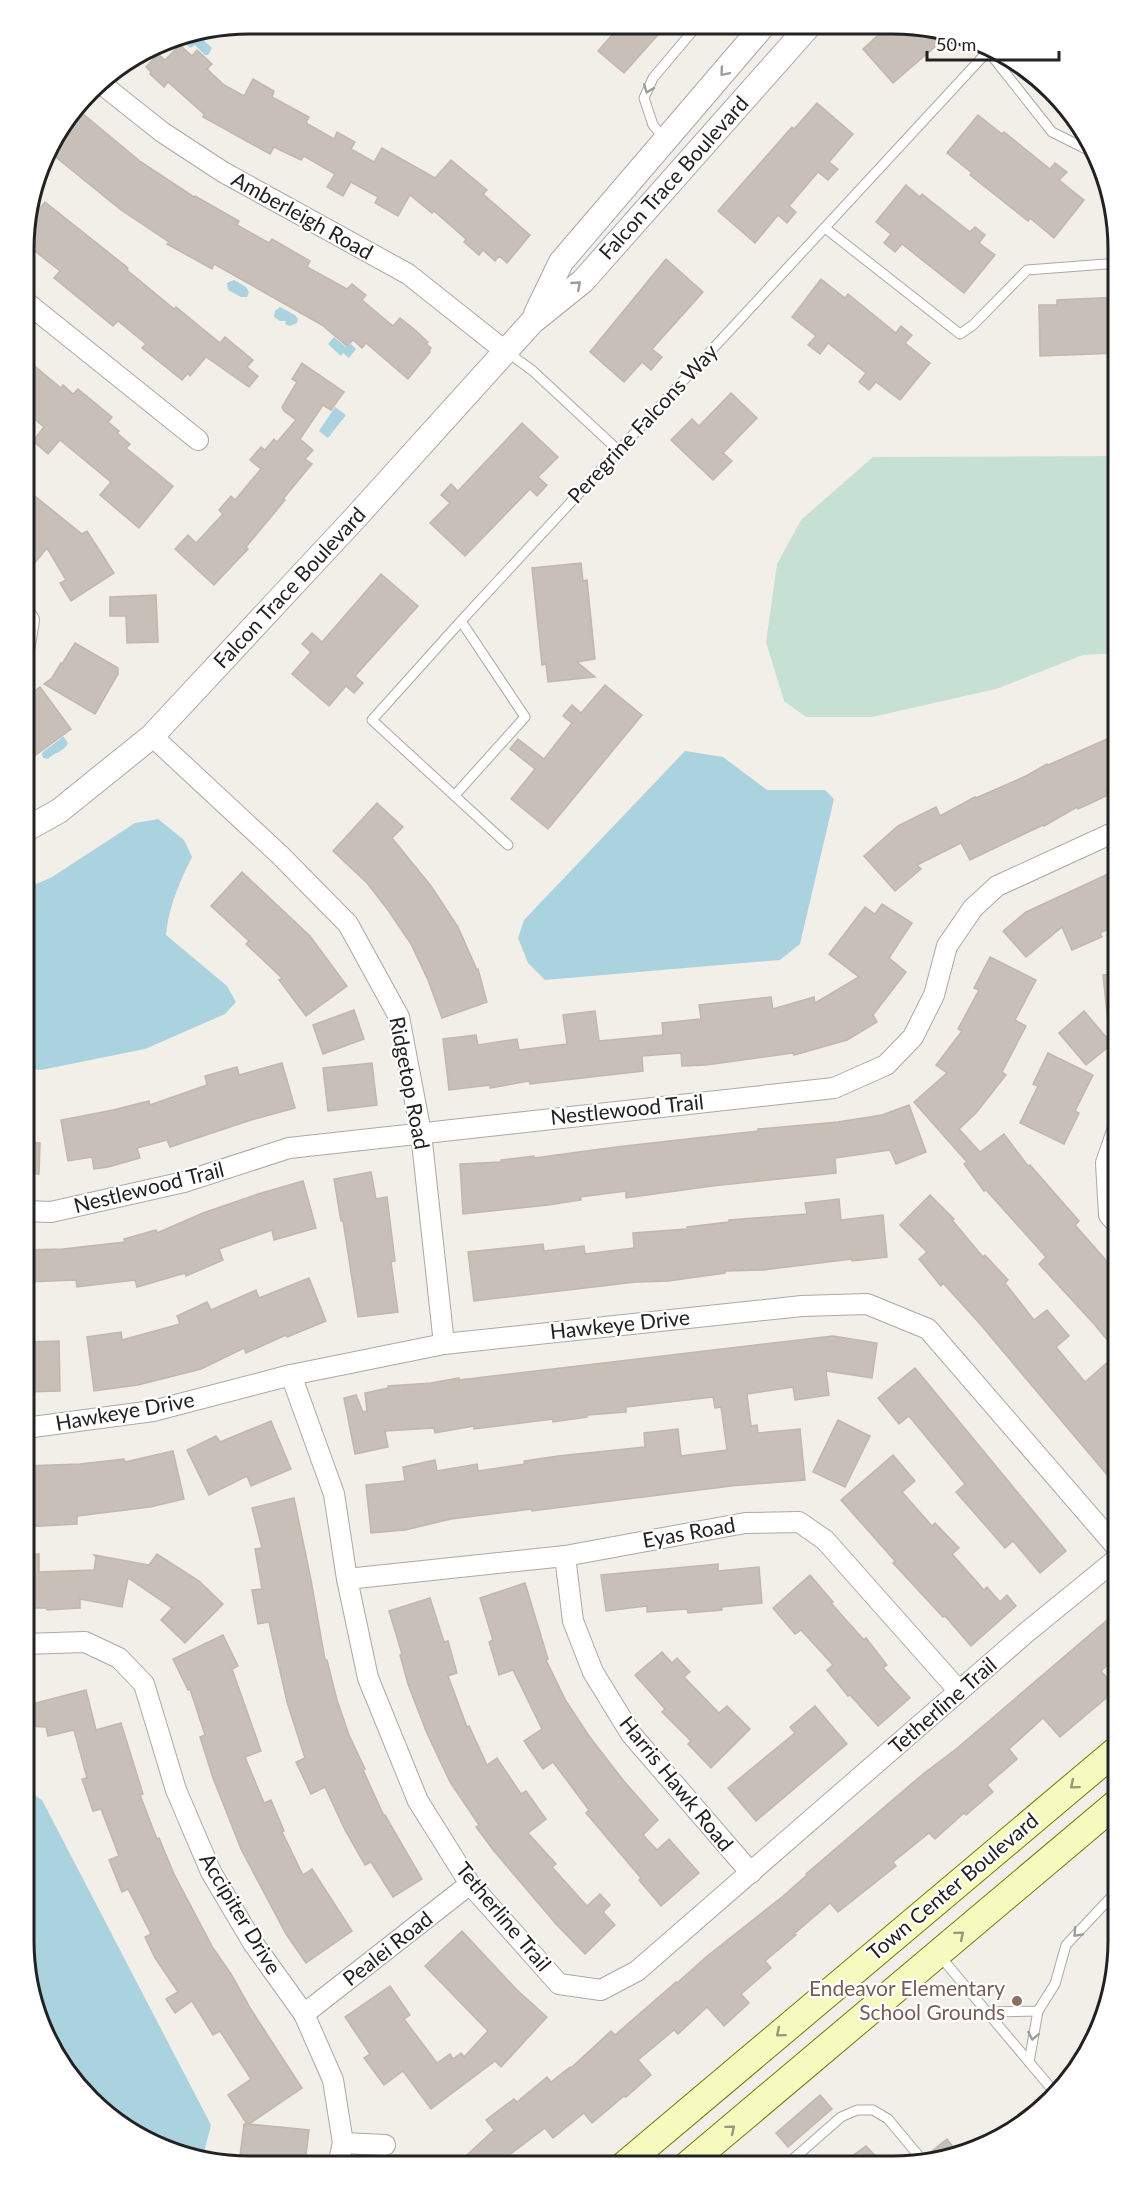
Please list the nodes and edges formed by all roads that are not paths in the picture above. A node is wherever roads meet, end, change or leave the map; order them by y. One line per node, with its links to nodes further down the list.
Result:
1 (690, 34): 7 (lane, one-way to 7)
2 (756, 34): 7 (street, Falcon Trace Boulevard, one-way to 7)
3 (802, 34): 12 (street, Falcon Trace Boulevard, one-way to 3)
4 (984, 55): 9 (lane, Peregrine Falcons Way)
5 (995, 60): 8 (lane, Peregrine Falcons Way)
6 (108, 88): 13 (street, Amberleigh Road)
7 (666, 140): 12 (street, Falcon Trace Boulevard)
8 (1083, 147)
9 (825, 228): 10 (lane); 15 (lane, Peregrine Falcons Way)
10 (1108, 263)
11 (34, 308): 14 (street)
12 (532, 322): 13 (street, Falcon Trace Boulevard)
13 (505, 351): 15 (lane); 17 (street, Falcon Trace Boulevard)
14 (198, 440)
15 (618, 451): 16 (lane, Peregrine Falcons Way)
16 (461, 621): 18 (lane); 18 (lane, Peregrine Falcons Way)
17 (152, 736): 19 (street, Falcon Trace Boulevard); 22 (street, Ridgetop Road)
18 (455, 795): 21 (lane, Peregrine Falcons Way)
19 (34, 825)
20 (1108, 835): 22 (street, Nestlewood Trail)
21 (508, 845)
22 (421, 1133): 25 (street, Nestlewood Trail); 26 (street, Ridgetop Road)
23 (1108, 1157): 24 (street)
24 (1108, 1198)
25 (34, 1211)
26 (444, 1344): 27 (street, Hawkeye Drive); 29 (street, Hawkeye Drive)
27 (291, 1375): 28 (street, Hawkeye Drive); 32 (street, Tetherline Trail)
28 (34, 1427)
29 (1108, 1537)
30 (564, 1556): 32 (street, Eyas Road); 34 (street, Eyas Road); 37 (street, Harris Hawk Road)
31 (1108, 1566): 34 (street, Tetherline Trail)
32 (347, 1579): 38 (street, Tetherline Trail)
33 (34, 1644): 43 (street, Accipiter Drive)
34 (959, 1691): 37 (street, Tetherline Trail)
35 (1108, 1757): 50 (main road, Town Center Boulevard, one-way to 50)
36 (1108, 1810): 40 (main road, Town Center Boulevard, one-way to 36)
37 (750, 1873): 38 (street, Tetherline Trail)
38 (470, 1884): 43 (street, Pealei Road)
39 (1108, 1900): 41 (lane, one-way to 41)
40 (938, 1953): 42 (lane); 51 (main road, Town Center Boulevard, one-way to 40)
41 (1038, 2011): 42 (lane); 44 (lane, one-way to 44)
42 (987, 2012): 44 (lane)
43 (304, 2014): 46 (street, Accipiter Drive)
44 (1029, 2062): 45 (lane)
45 (1051, 2088)
46 (343, 2143): 47 (street); 49 (street, Accipiter Drive)
47 (385, 2145)
48 (918, 2155): 52 (lane)
49 (340, 2156)
50 (635, 2156)
51 (698, 2156)
52 (797, 2156)

